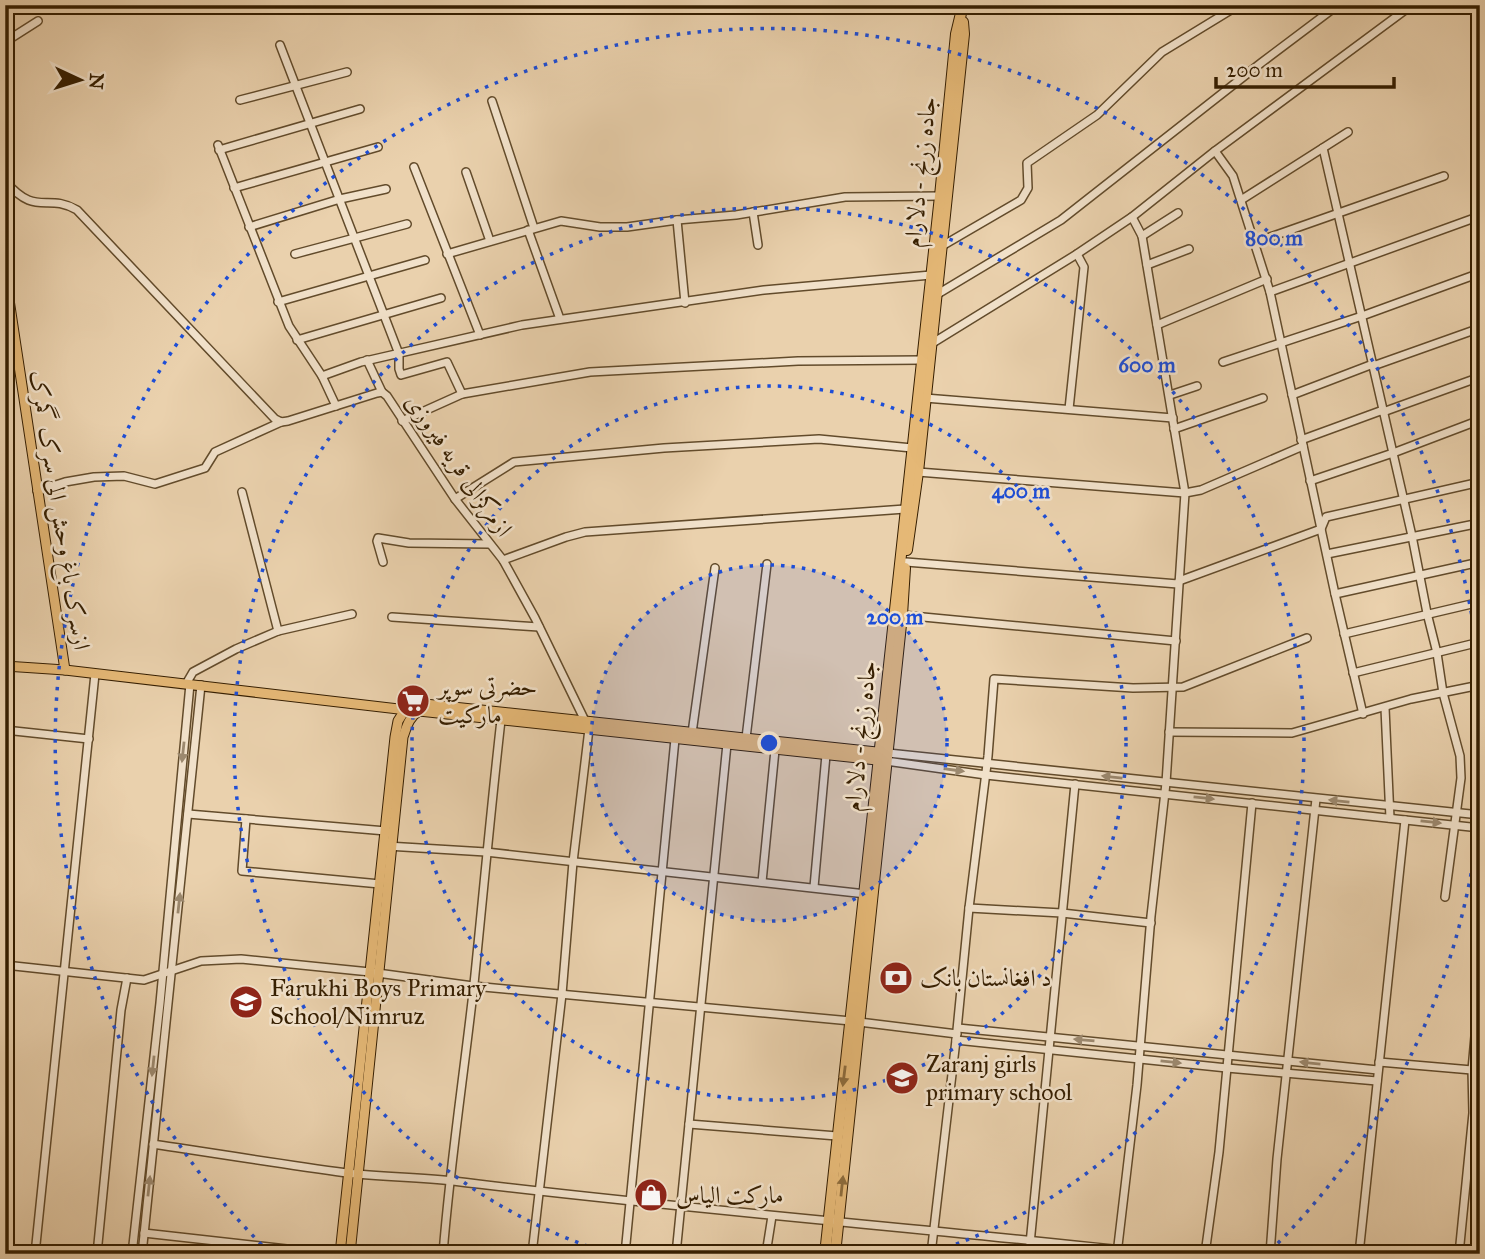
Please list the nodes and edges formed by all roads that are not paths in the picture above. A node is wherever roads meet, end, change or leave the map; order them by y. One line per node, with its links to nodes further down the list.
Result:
1 (1239, 5): 42 (street)
2 (1338, 5): 56 (street)
3 (1412, 5): 17 (street)
4 (963, 10): 25 (highway, جاده زرنج - دلارام); 42 (highway, جاده زرنج - دلارام)
5 (38, 20): 6 (street)
6 (5, 42)
7 (280, 45): 9 (street)
8 (347, 72): 9 (street)
9 (295, 85): 10 (street); 13 (street)
10 (240, 100)
11 (492, 101): 36 (street)
12 (360, 109): 13 (street)
13 (310, 122): 18 (street); 23 (street)
14 (1348, 132): 16 (street)
15 (378, 147): 18 (street)
16 (1323, 148): 27 (street); 29 (street)
17 (1216, 151): 27 (street); 32 (street)
18 (325, 161): 23 (street); 26 (street)
19 (414, 167): 45 (street)
20 (466, 172): 39 (street)
21 (1444, 176): 29 (street)
22 (5, 181): 89 (street)
23 (234, 188): 35 (street)
24 (386, 189): 26 (street)
25 (940, 196): 28 (street); 52 (highway, جاده زرنج - دلارام)
26 (340, 199): 35 (street); 38 (street)
27 (1241, 200): 40 (street)
28 (753, 212): 33 (street); 41 (street)
29 (1337, 212): 40 (street); 48 (street)
30 (1178, 213): 37 (street)
31 (1480, 216): 48 (street)
32 (1132, 217): 37 (street); 46 (street)
33 (677, 220): 36 (street); 59 (street)
34 (407, 225): 38 (street)
35 (249, 228): 58 (street)
36 (531, 229): 39 (street); 62 (street)
37 (1142, 236): 49 (street)
38 (355, 238): 44 (street); 53 (street)
39 (490, 241): 45 (street)
40 (1256, 242): 54 (street)
41 (758, 245)
42 (942, 246): 56 (highway, جاده زرنج - دلارام)
43 (1189, 249): 49 (street)
44 (295, 254)
45 (447, 254): 65 (street)
46 (1077, 254): 67 (street); 84 (street)
47 (425, 260): 53 (street)
48 (1350, 264): 55 (street); 61 (street)
49 (1147, 265): 63 (street)
50 (5, 273): 97 (main road, ازسرک باغ وحش الی سرک گمرک)
51 (1480, 273): 61 (street)
52 (931, 275): 59 (street); 71 (highway, جاده زرنج - دلارام)
53 (370, 277): 58 (street); 60 (street)
54 (1267, 279): 55 (street); 63 (street)
55 (1270, 292): 68 (street)
56 (936, 295): 67 (highway, جاده زرنج - دلارام)
57 (441, 298): 60 (street)
58 (278, 302): 66 (street)
59 (685, 303): 62 (street)
60 (384, 315): 66 (street); 69 (street)
61 (1362, 316): 68 (street); 73 (street)
62 (560, 319): 65 (street)
63 (1157, 325): 79 (street)
64 (1480, 328): 73 (street)
65 (480, 335): 69 (street)
66 (297, 340): 74 (street)
67 (931, 344): 81 (highway, جاده زرنج - دلارام)
68 (1281, 344): 72 (street); 80 (street)
69 (399, 354): 70 (street); 78 (street)
70 (367, 360): 74 (street); 77 (street)
71 (922, 360): 78 (street); 92 (highway, جاده زرنج - دلارام)
72 (1223, 362)
73 (1373, 365): 80 (street); 85 (street)
74 (322, 376): 83 (street)
75 (1480, 377): 85 (street)
76 (1197, 386): 79 (street)
77 (382, 392): 83 (street, ازمرکزالی قریه فیروزی); 88 (street, ازمرکزالی قریه فیروزی)
78 (462, 394): 88 (street)
79 (1170, 395): 86 (street)
80 (1292, 395): 91 (street)
81 (925, 398): 84 (street); 94 (highway, جاده زرنج - دلارام)
82 (1263, 398): 90 (street)
83 (336, 406): 89 (street, ازمرکزالی قریه فیروزی)
84 (1069, 409): 86 (street)
85 (1383, 411): 91 (street); 93 (street)
86 (1173, 418): 90 (street)
87 (1480, 420): 93 (street)
88 (402, 421): 100 (street, ازمرکزالی قریه فیروزی)
89 (281, 422): 97 (street, ازمرکزالی قریه فیروزی)
90 (1174, 429): 99 (street)
91 (1302, 443): 95 (street); 99 (street)
92 (912, 448): 100 (street); 102 (highway, جاده زرنج - دلارام)
93 (1393, 453): 95 (street); 101 (street)
94 (918, 472): 99 (street); 110 (highway, جاده زرنج - دلارام)
95 (1310, 481): 104 (street)
96 (1480, 482): 101 (street)
97 (37, 491): 130 (main road, ازسرک باغ وحش الی سرک گمرک)
98 (242, 492): 123 (street)
99 (1185, 493): 115 (street)
100 (455, 499): 106 (street, ازمرکزالی قریه فیروزی)
101 (1403, 499): 104 (street); 105 (street)
102 (905, 509): 108 (street); 153 (highway, جاده زرنج - دلارام)
103 (1480, 523): 105 (street)
104 (1321, 529): 107 (street); 115 (street)
105 (1412, 536): 107 (street); 114 (street)
106 (489, 544): 108 (street, ازمرکزالی قریه فیروزی); 109 (street)
107 (1327, 554): 116 (street)
108 (503, 560): 122 (street, ازمرکزالی قریه فیروزی)
109 (383, 562)
110 (906, 562): 115 (street); 120 (highway, جاده زرنج - دلارام)
111 (1480, 562): 114 (street)
112 (767, 564): 147 (street)
113 (715, 568): 146 (street)
114 (1420, 575): 116 (street); 118 (street)
115 (1178, 583): 126 (street)
116 (1335, 593): 124 (street)
117 (1480, 602): 118 (street)
118 (1427, 613): 124 (street); 128 (street)
119 (352, 614): 123 (street)
120 (902, 615): 126 (street); 153 (highway, جاده زرنج - دلارام)
121 (392, 617): 122 (street)
122 (539, 627): 143 (street, ازمرکزالی قریه فیروزی)
123 (278, 631): 133 (street)
124 (1344, 634): 131 (street)
125 (1307, 638): 136 (street)
126 (1176, 641): 136 (street)
127 (1480, 642): 128 (street)
128 (1437, 653): 131 (street); 137 (street)
129 (5, 666): 130 (main road)
130 (65, 670): 132 (main road)
131 (1353, 673): 141 (street)
132 (94, 674): 133 (main road); 148 (street)
133 (188, 684): 134 (main road); 189 (street, one-way to 189)
134 (201, 685): 139 (main road); 164 (street)
135 (1480, 685): 137 (street)
136 (1174, 687): 145 (street); 154 (street)
137 (1443, 693): 138 (street); 163 (street)
138 (1385, 708): 141 (street); 161 (street)
139 (405, 709): 140 (main road); 143 (main road); 171 (main road)
140 (415, 714): 142 (main road); 172 (main road)
141 (1363, 714): 145 (street)
142 (501, 720): 143 (main road); 173 (street)
143 (586, 725): 146 (main road); 149 (main road); 174 (street)
144 (5, 730): 148 (street)
145 (1168, 732): 156 (street)
146 (692, 733): 147 (main road)
147 (746, 738): 153 (main road)
148 (89, 739): 187 (street)
149 (675, 739): 150 (main road); 175 (street)
150 (727, 744): 151 (main road); 176 (street)
151 (775, 750): 152 (main road); 177 (street)
152 (826, 755): 153 (main road); 179 (street)
153 (882, 757): 154 (street); 155 (street, one-way to 155); 180 (highway, جاده زرنج - دلارام)
154 (988, 763): 155 (street); 156 (street, one-way to 154)
155 (986, 775): 157 (street); 182 (street)
156 (1166, 783): 158 (street); 159 (street)
157 (1074, 784): 158 (street); 183 (street)
158 (1164, 794): 160 (street, one-way to 160); 184 (street)
159 (1316, 799): 161 (street, one-way to 159); 162 (street)
160 (1252, 803): 162 (street); 201 (street)
161 (1390, 807): 163 (street); 166 (street)
162 (1315, 810): 166 (street); 203 (street)
163 (1456, 813): 165 (street); 169 (street)
164 (188, 814): 167 (street); 186 (street, one-way to 164)
165 (1480, 815)
166 (1390, 818): 168 (street)
167 (246, 819): 171 (street); 178 (street)
168 (1405, 820): 169 (street, one-way to 169); 204 (street)
169 (1455, 825): 170 (street); 181 (street)
170 (1480, 828)
171 (386, 831): 172 (main road)
172 (388, 846): 173 (street); 178 (main road); 188 (main road)
173 (486, 852): 174 (street); 192 (street)
174 (573, 863): 175 (street); 193 (street)
175 (662, 871): 176 (street); 194 (street)
176 (715, 878): 177 (street); 195 (street)
177 (762, 882): 179 (street)
178 (380, 884): 188 (main road)
179 (814, 887): 180 (street)
180 (869, 894): 196 (highway, جاده زرنج - دلارام)
181 (1445, 897)
182 (969, 908): 183 (street); 197 (street)
183 (1062, 913): 184 (street); 198 (street)
184 (1151, 923): 199 (street)
185 (5, 965): 187 (street)
186 (172, 971): 188 (street); 189 (street); 212 (street)
187 (63, 972): 190 (street); 224 (street)
188 (374, 973): 192 (street); 213 (main road)
189 (162, 974): 190 (street); 226 (street, one-way to 226)
190 (127, 978): 225 (street)
191 (1480, 980): 206 (street)
192 (473, 986): 193 (street); 214 (street)
193 (562, 994): 194 (street); 215 (street)
194 (649, 1003): 195 (street); 216 (street)
195 (701, 1006): 196 (street); 210 (street)
196 (855, 1021): 197 (street); 211 (highway, جاده زرنج - دلارام, one-way to 211); 219 (highway, جاده زرنج - دلارام, one-way to 196)
197 (957, 1034): 198 (street); 200 (street); 220 (street)
198 (1050, 1037): 199 (street, one-way to 198); 200 (street)
199 (1140, 1045): 201 (street); 202 (street)
200 (1048, 1049): 202 (street); 222 (street)
201 (1228, 1055): 203 (street); 205 (street)
202 (1139, 1059): 205 (street, one-way to 205); 223 (street)
203 (1287, 1061): 204 (street, one-way to 203); 207 (street)
204 (1379, 1066): 206 (street); 208 (street)
205 (1227, 1068): 207 (street); 241 (street)
206 (1472, 1070): 209 (street)
207 (1286, 1072): 208 (street); 242 (street)
208 (1377, 1081): 243 (street)
209 (1476, 1113): 244 (street)
210 (689, 1124): 211 (street); 217 (street)
211 (837, 1136): 219 (highway, جاده زرنج - دلارام)
212 (153, 1144): 213 (street); 221 (street, one-way to 212)
213 (354, 1174): 214 (street); 229 (main road); 230 (main road)
214 (449, 1181): 215 (street); 231 (street)
215 (539, 1192): 216 (street); 232 (street)
216 (630, 1202): 217 (street); 233 (street)
217 (680, 1206): 218 (street); 234 (street)
218 (772, 1216): 219 (street); 235 (street)
219 (833, 1219): 220 (street); 236 (highway, جاده زرنج - دلارام); 237 (highway, جاده زرنج - دلارام)
220 (934, 1232): 222 (street); 238 (street)
221 (144, 1234): 227 (street); 228 (street)
222 (1030, 1241): 223 (street); 239 (street)
223 (1117, 1251): 240 (street)
224 (35, 1254)
225 (97, 1254)
226 (132, 1254)
227 (142, 1254)
228 (331, 1254)
229 (340, 1254)
230 (350, 1254)
231 (443, 1254)
232 (532, 1254)
233 (625, 1254)
234 (676, 1254)
235 (766, 1254)
236 (825, 1254)
237 (835, 1254)
238 (931, 1254)
239 (1029, 1254)
240 (1159, 1254)
241 (1205, 1254)
242 (1270, 1254)
243 (1359, 1254)
244 (1459, 1254)

